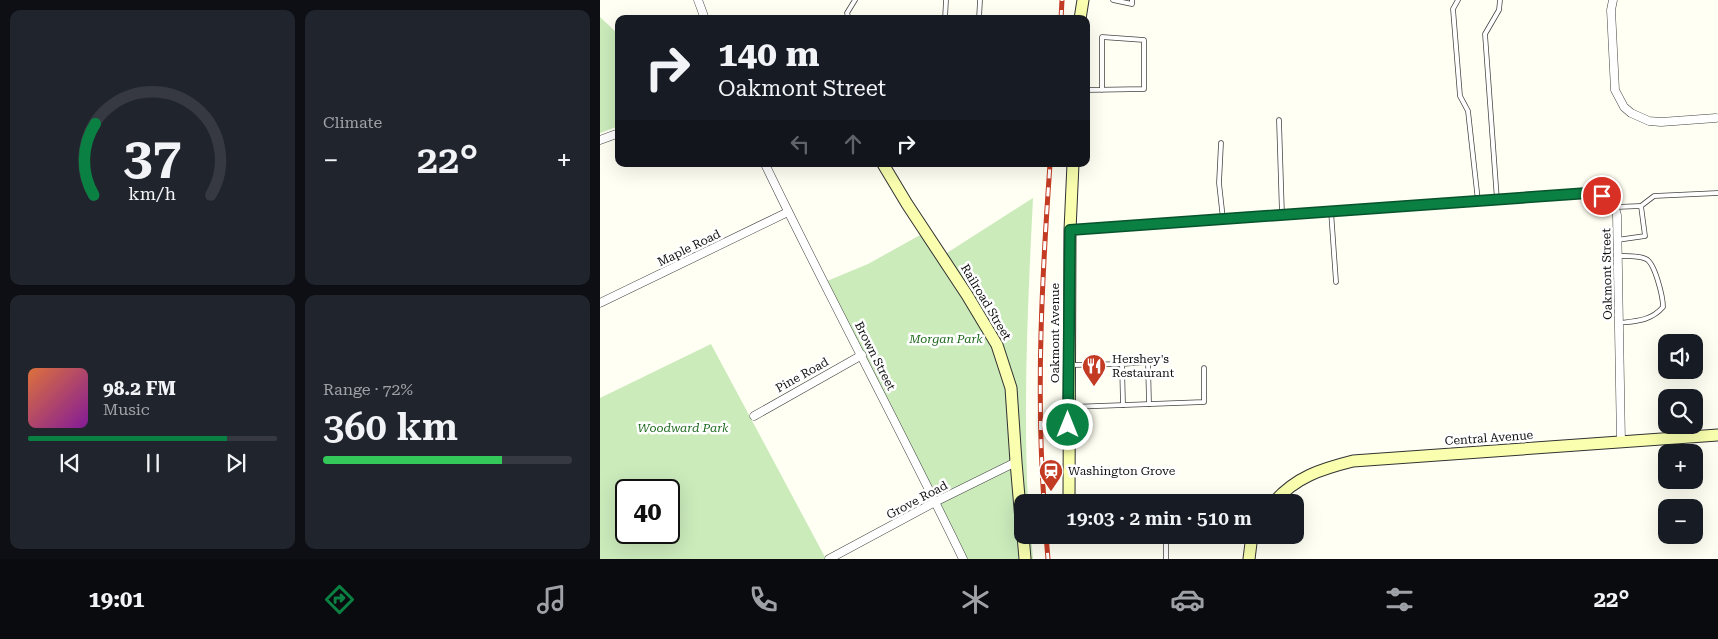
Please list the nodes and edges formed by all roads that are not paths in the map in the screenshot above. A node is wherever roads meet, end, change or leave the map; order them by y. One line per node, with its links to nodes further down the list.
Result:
1 (698, 0): 11 (street)
2 (855, 0): 12 (lane)
3 (946, 0): 13 (lane)
4 (980, 0): 14 (lane)
5 (1083, 0): 15 (street)
6 (1113, 0): 7 (lane)
7 (1132, 0)
8 (1458, 0): 28 (lane)
9 (1500, 0): 27 (lane)
10 (1613, 0): 18 (street)
11 (704, 15)
12 (847, 15)
13 (945, 15)
14 (978, 15)
15 (1081, 15)
16 (1090, 90): 17 (lane)
17 (1102, 90): 17 (lane)
18 (1716, 118)
19 (1279, 120): 33 (lane)
20 (615, 134): 21 (street)
21 (600, 140)
22 (1221, 143): 34 (lane)
23 (766, 167): 32 (street, Brown Street)
24 (885, 167): 51 (street, Railroad Street)
25 (1073, 167): 35 (street, Oakmont Avenue)
26 (1718, 193): 29 (lane)
27 (1497, 200): 28 (street); 30 (street)
28 (1478, 201): 31 (street)
29 (1641, 206): 30 (lane); 36 (lane)
30 (1616, 207): 36 (street, Oakmont Street)
31 (1331, 211): 33 (street); 38 (lane)
32 (788, 212): 39 (street, Maple Road); 41 (street, Brown Street)
33 (1282, 215): 34 (street)
34 (1223, 219): 35 (street)
35 (1070, 230): 43 (street, Oakmont Avenue)
36 (1617, 240): 37 (street, Oakmont Street)
37 (1618, 256): 40 (street, Oakmont Street); 40 (lane)
38 (1336, 282)
39 (600, 303)
40 (1619, 323): 50 (street, Oakmont Street)
41 (862, 355): 48 (street, Pine Road); 55 (street, Brown Street)
42 (1122, 364): 43 (lane); 45 (lane); 46 (lane)
43 (1069, 365): 47 (street, Oakmont Avenue)
44 (1204, 368): 45 (lane)
45 (1149, 404): 46 (lane)
46 (1123, 405): 47 (lane)
47 (1068, 407): 53 (street, Oakmont Avenue)
48 (754, 416)
49 (1718, 435): 50 (street, Central Avenue)
50 (1621, 442): 54 (street, Central Avenue)
51 (1016, 462): 52 (street, Railroad Street); 55 (street, Grove Road)
52 (1019, 494)
53 (1069, 494)
54 (1282, 494)
55 (935, 502): 59 (street, Grove Road); 60 (street, Brown Street)
56 (1024, 544): 61 (street, Railroad Street)
57 (1166, 544): 62 (lane)
58 (1251, 544): 63 (street)
59 (829, 559)
60 (963, 559)
61 (1025, 559)
62 (1166, 559)
63 (1249, 559)

